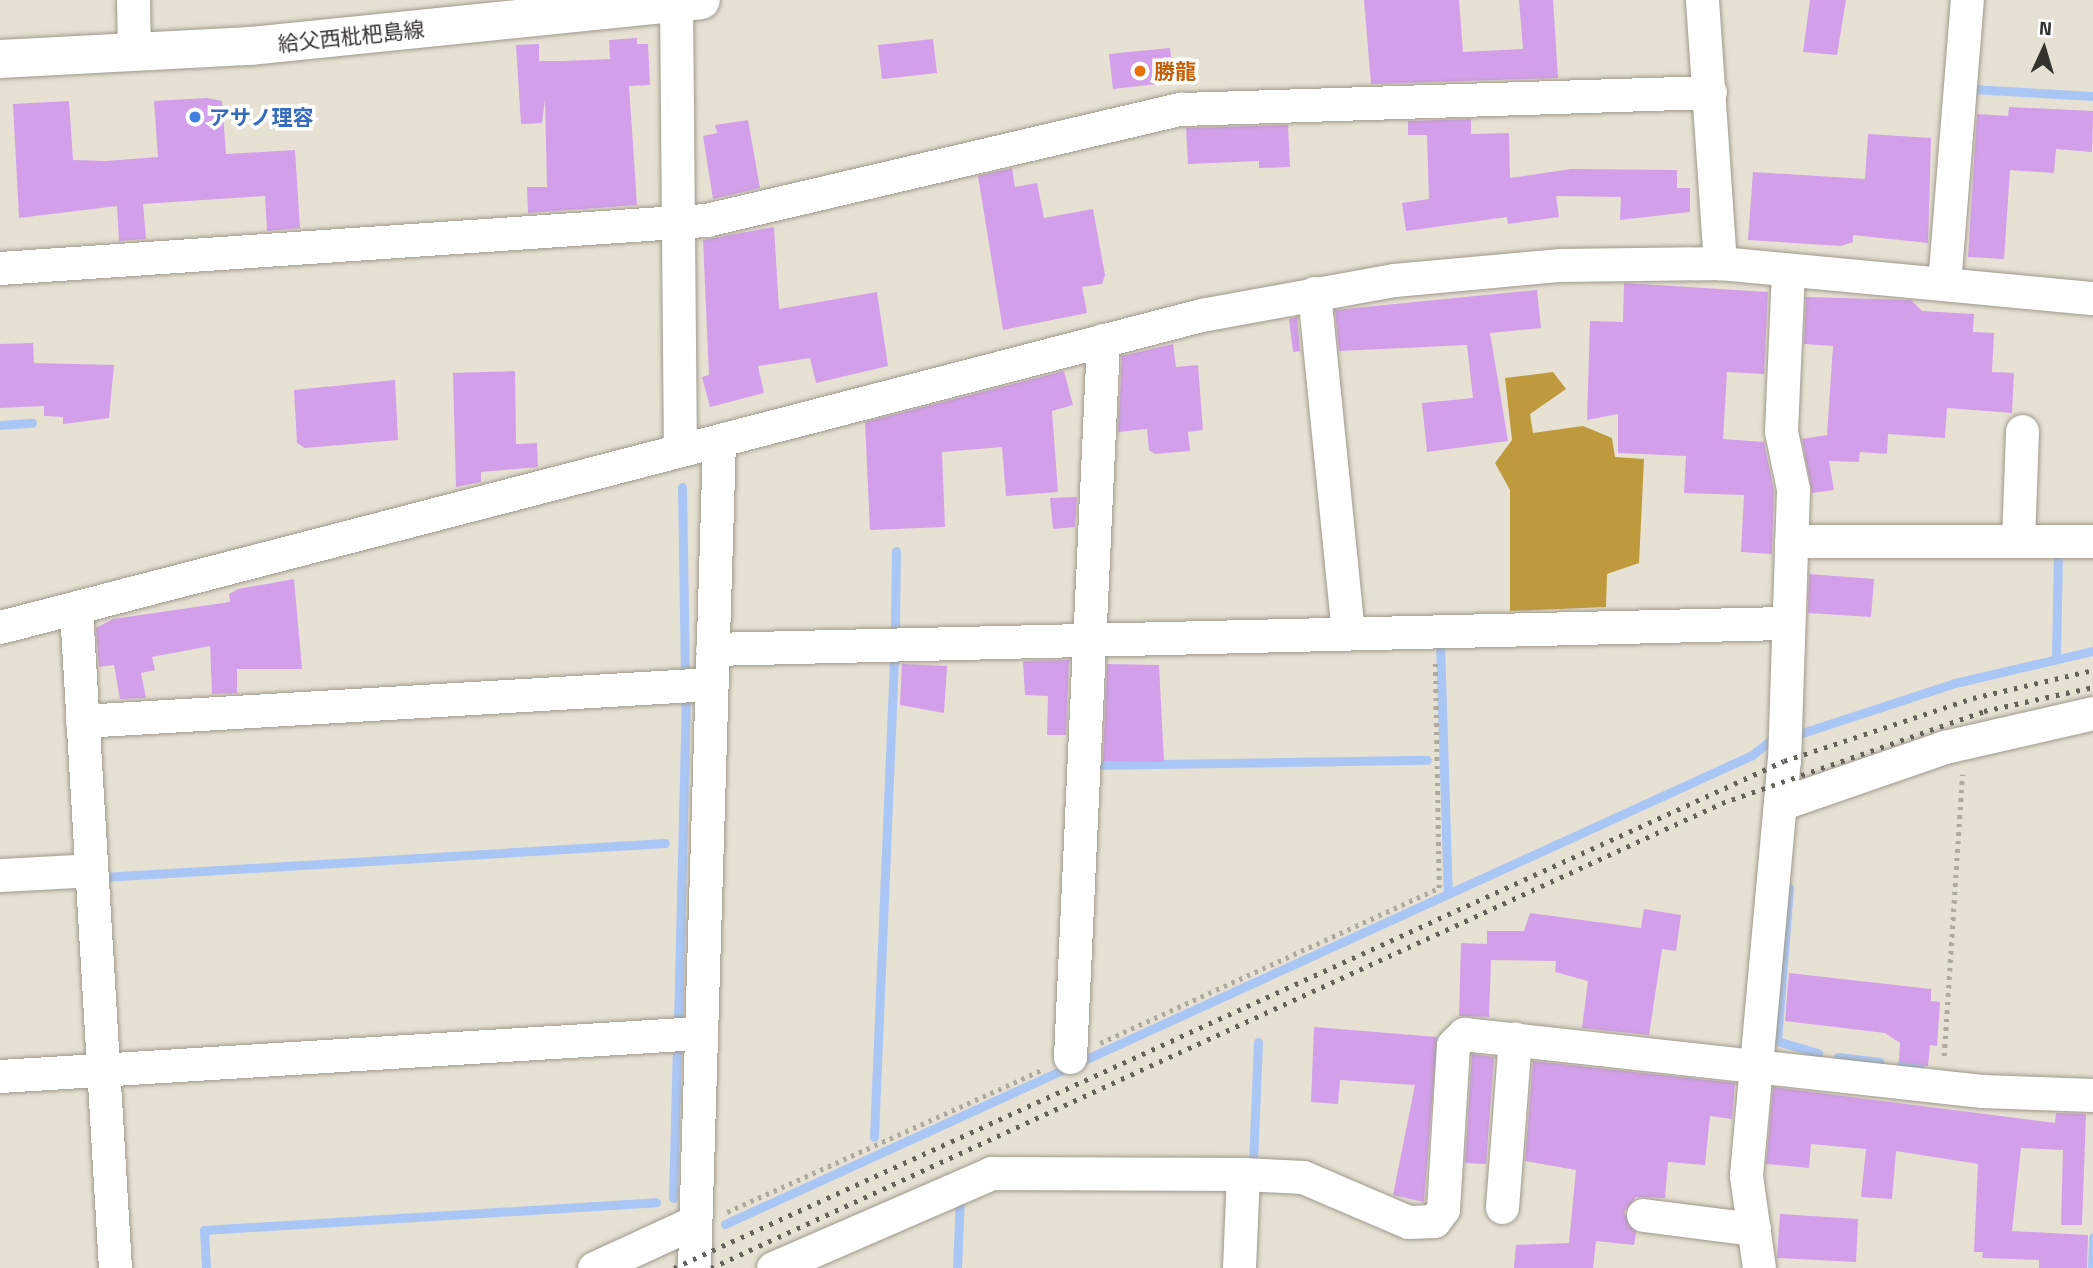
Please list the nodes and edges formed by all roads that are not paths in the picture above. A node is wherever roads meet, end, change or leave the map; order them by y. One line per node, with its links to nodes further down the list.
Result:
1 (133, 0): 5 (street)
2 (1702, 0): 7 (street)
3 (1966, 0): 12 (street)
4 (684, 1): 5 (main road, 給父西枇杷島線); 8 (street)
5 (134, 53): 6 (main road, 給父西枇杷島線)
6 (0, 59)
7 (1710, 92): 8 (street); 9 (street)
8 (678, 223): 10 (street); 18 (street)
9 (1720, 263): 11 (street); 13 (street)
10 (0, 268)
11 (1788, 270): 12 (street); 19 (street)
12 (1944, 284): 14 (street)
13 (1314, 293): 15 (street); 25 (street)
14 (2093, 298)
15 (1103, 340): 17 (street); 26 (street)
16 (2022, 431): 20 (street)
17 (719, 441): 18 (street); 27 (street)
18 (680, 450): 22 (street)
19 (1791, 541): 20 (street); 23 (street)
20 (2018, 541): 21 (street)
21 (2093, 541)
22 (76, 610): 24 (street); 30 (street)
23 (1786, 623): 25 (street); 31 (street)
24 (0, 627)
25 (1348, 632): 26 (street)
26 (1089, 638): 27 (street); 36 (street)
27 (712, 649): 28 (street)
28 (711, 684): 30 (street); 34 (street)
29 (2093, 713): 31 (street)
30 (82, 721): 32 (street)
31 (1780, 804): 37 (street)
32 (91, 870): 33 (street); 38 (street)
33 (0, 875)
34 (700, 1033): 38 (street); 44 (street)
35 (1515, 1039): 37 (street); 41 (street); 42 (street)
36 (1070, 1057)
37 (1759, 1062): 40 (street); 45 (street)
38 (103, 1070): 39 (street); 46 (street)
39 (0, 1076)
40 (2093, 1095)
41 (1243, 1174): 49 (street); 50 (street)
42 (1502, 1207)
43 (1643, 1215): 45 (street)
44 (694, 1225): 47 (street); 48 (street)
45 (1754, 1229): 51 (street)
46 (115, 1268)
47 (594, 1268)
48 (694, 1268)
49 (774, 1268)
50 (1239, 1268)
51 (1759, 1268)

